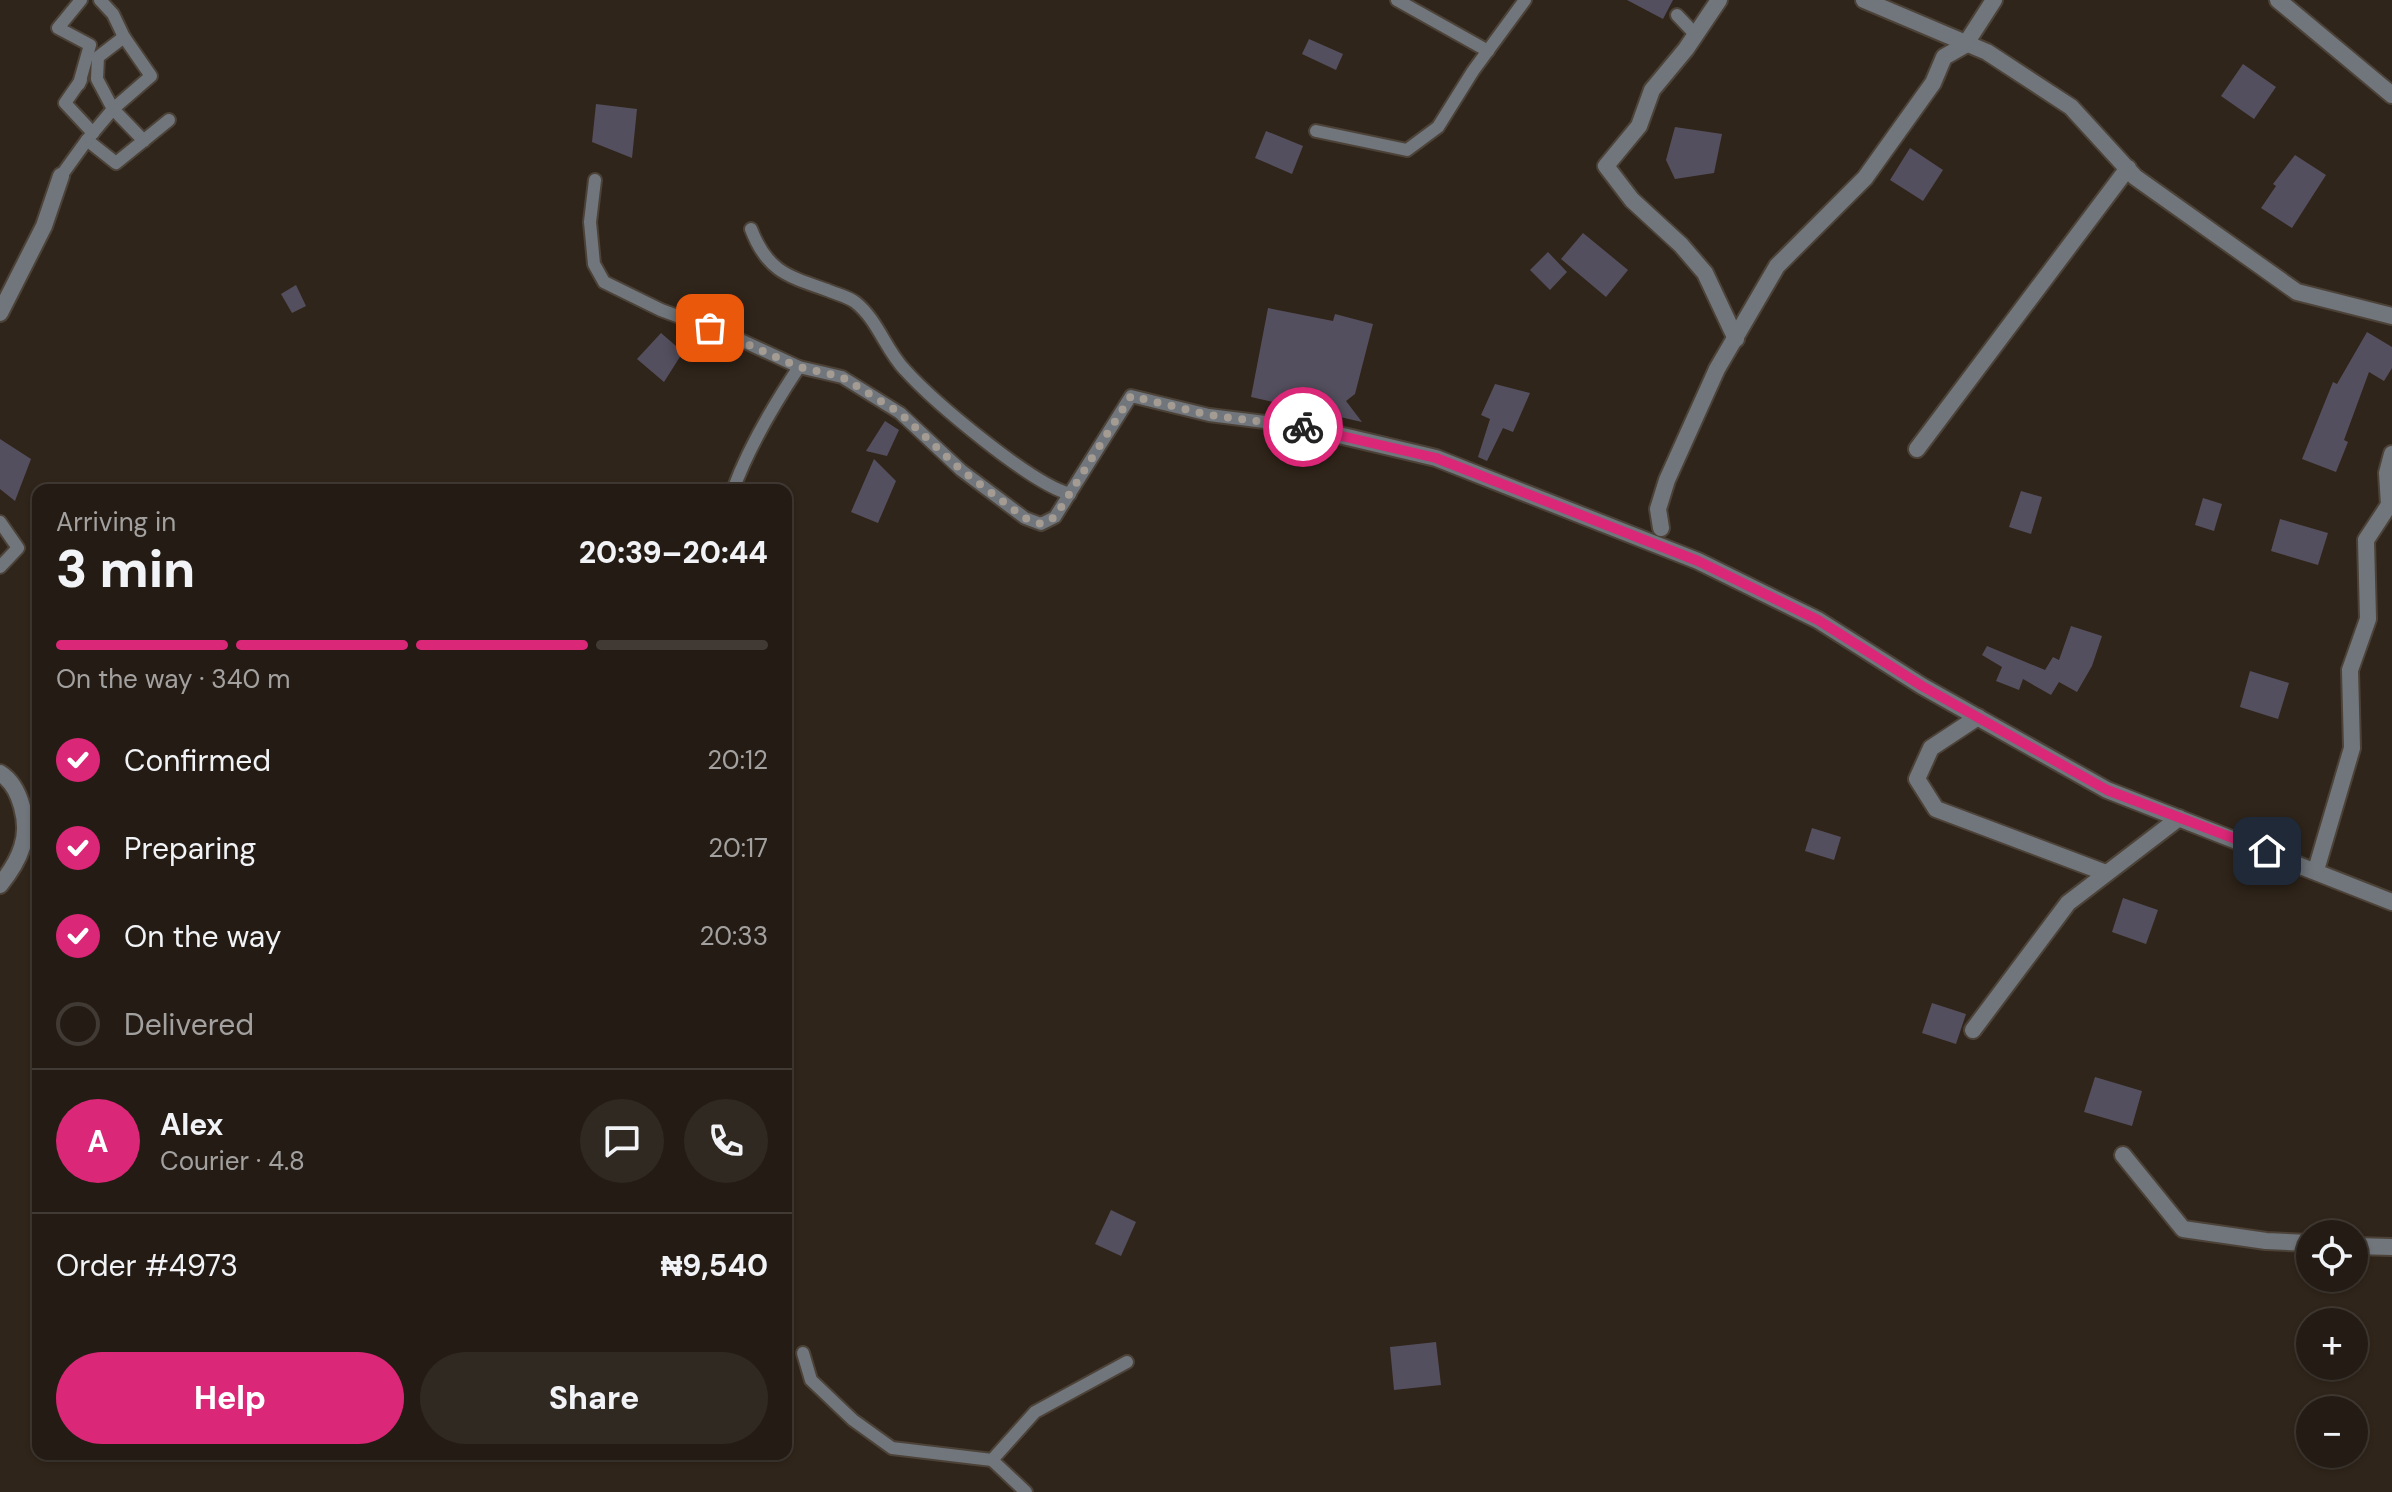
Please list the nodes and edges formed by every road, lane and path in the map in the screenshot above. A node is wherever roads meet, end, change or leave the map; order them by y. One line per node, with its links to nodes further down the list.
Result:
1 (81, 0): 15 (lane)
2 (100, 0): 11 (lane)
3 (1397, 0): 13 (lane)
4 (1525, 0): 13 (lane)
5 (1719, 0): 10 (street)
6 (1864, 0): 12 (street)
7 (1994, 0): 12 (street)
8 (2282, 1): 16 (street)
9 (1677, 15): 10 (lane)
10 (1696, 35): 28 (street)
11 (124, 37): 14 (lane); 17 (lane)
12 (1965, 45): 22 (street); 28 (street)
13 (1488, 51): 19 (lane)
14 (98, 57): 15 (lane); 17 (lane)
15 (79, 84): 20 (lane)
16 (2392, 95)
17 (113, 109): 20 (lane); 21 (lane)
18 (169, 120): 21 (lane)
19 (1316, 131)
20 (90, 137): 21 (lane); 23 (lane)
21 (144, 141)
22 (2128, 168): 27 (street); 31 (street)
23 (61, 176): 26 (street)
24 (595, 180): 29 (lane)
25 (751, 229): 34 (lane)
26 (0, 313)
27 (2392, 316)
28 (1736, 339): 37 (street)
29 (799, 367): 33 (lane); 34 (lane)
30 (1305, 427): 34 (lane); 39 (street)
31 (1917, 449)
32 (2392, 454): 35 (street)
33 (736, 484)
34 (1070, 494)
35 (2391, 506): 42 (street)
36 (0, 522): 38 (lane)
37 (1661, 528)
38 (0, 567)
39 (1978, 717): 41 (street); 43 (street)
40 (0, 773): 44 (street)
41 (2179, 818): 42 (street); 43 (street)
42 (2316, 870): 45 (street)
43 (2106, 873): 46 (street)
44 (0, 885)
45 (2392, 902)
46 (1973, 1030)
47 (2123, 1155): 48 (street)
48 (2296, 1242)
49 (2368, 1246): 50 (street)
50 (2392, 1247)
51 (803, 1353): 53 (lane)
52 (1127, 1362): 53 (lane)
53 (992, 1460): 54 (lane)
54 (1026, 1492)

